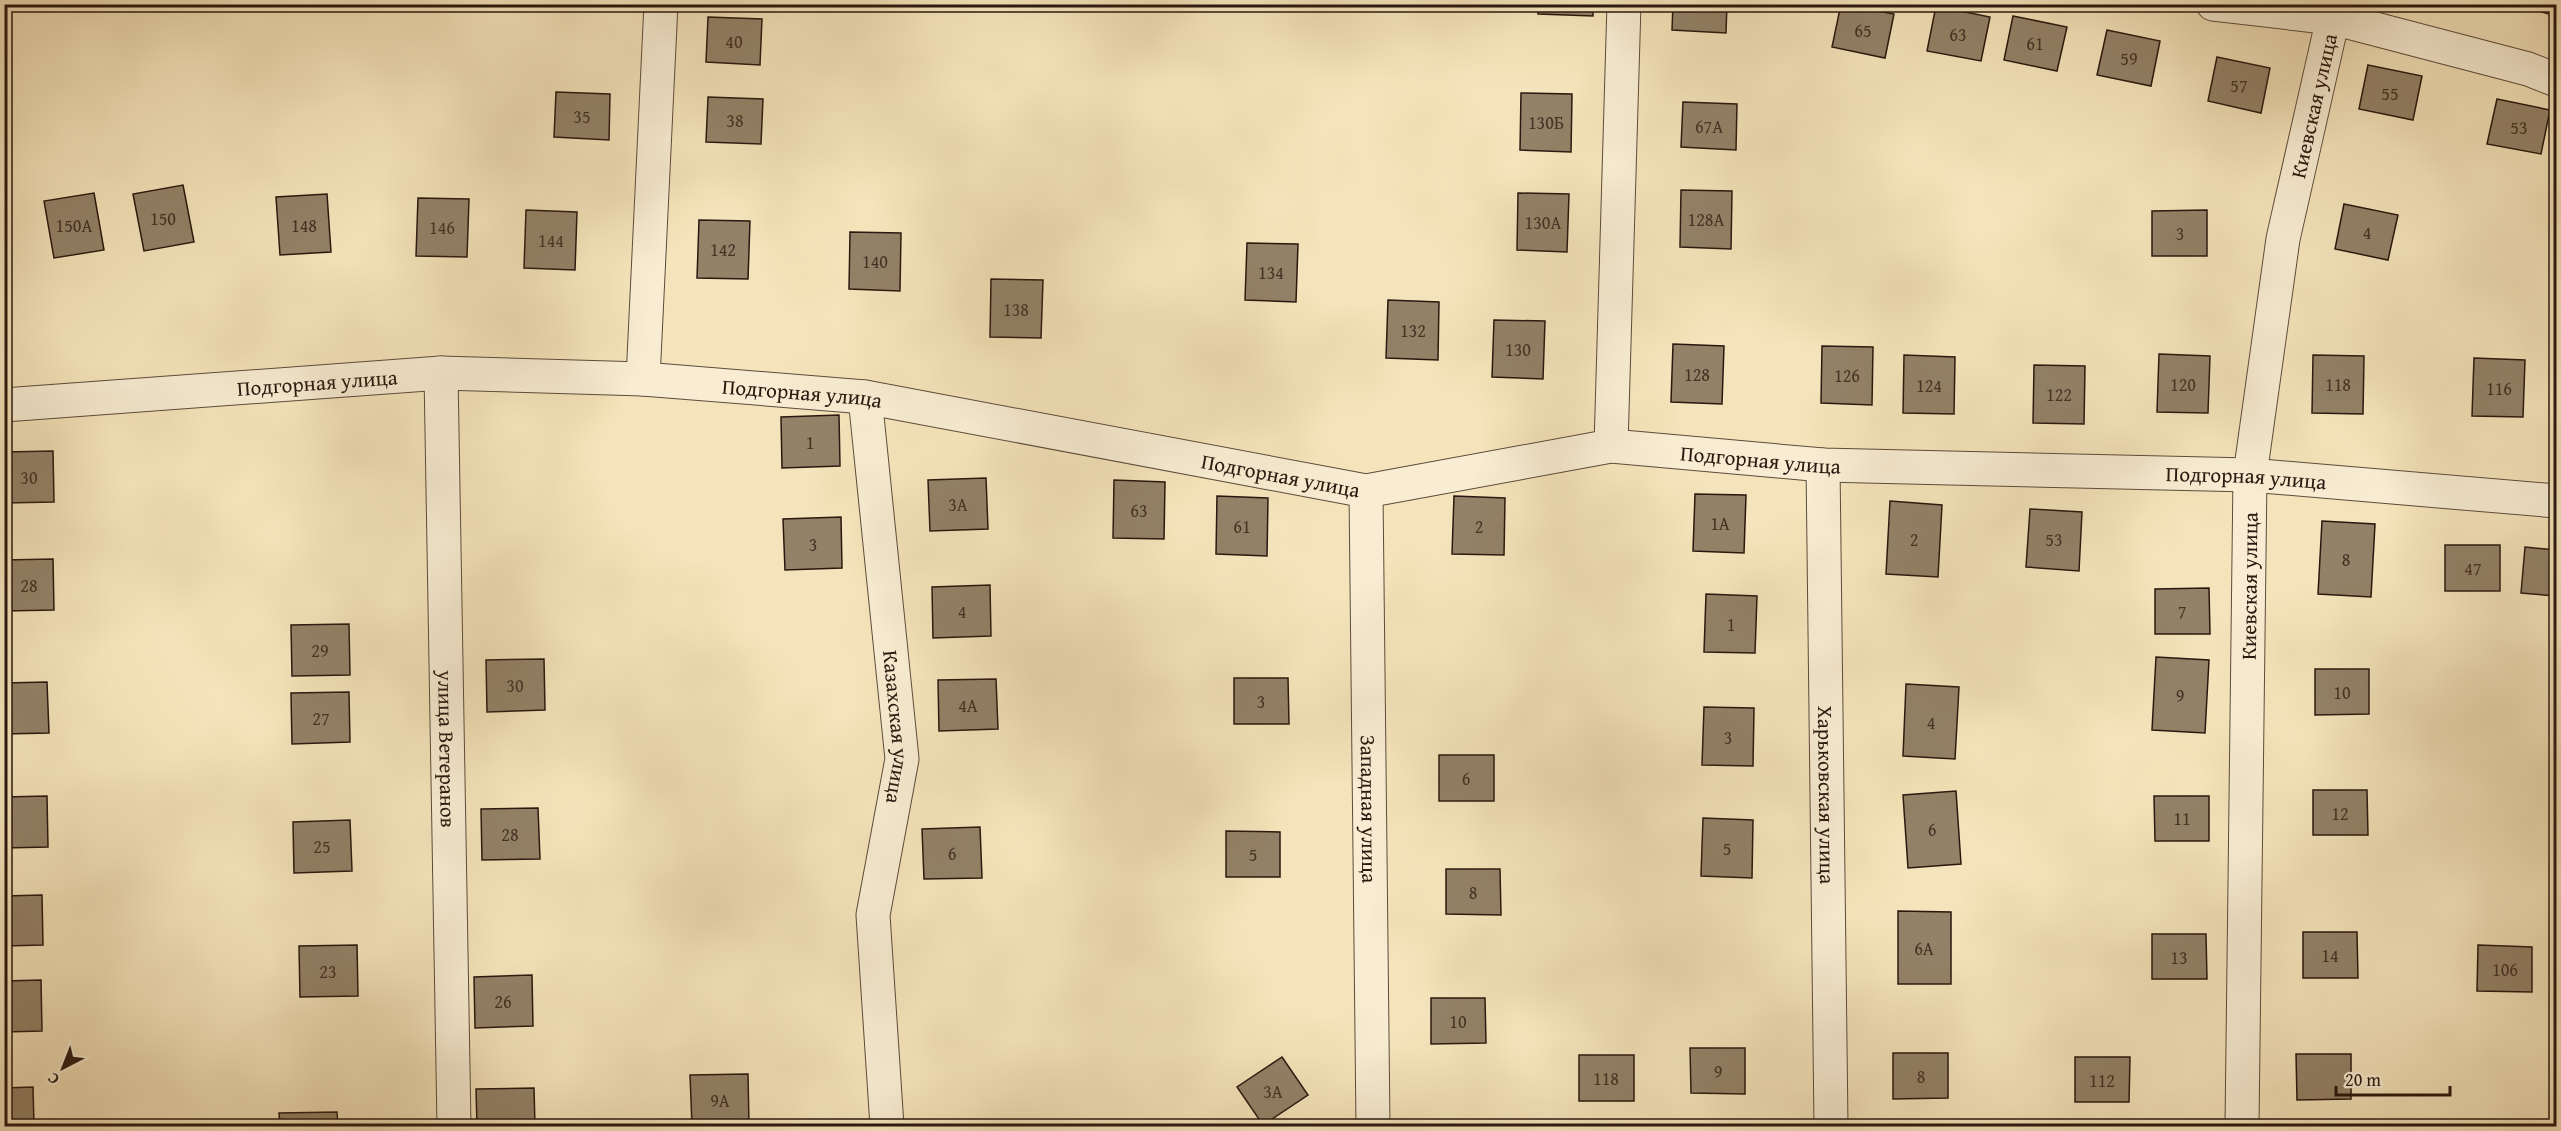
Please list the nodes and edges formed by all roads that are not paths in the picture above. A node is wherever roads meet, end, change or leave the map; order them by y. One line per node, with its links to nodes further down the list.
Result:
1 (661, 4): 8 (street)
2 (1624, 4): 11 (street)
3 (2213, 4): 4 (street)
4 (2333, 18): 6 (street); 13 (street, Киевская улица)
5 (2556, 53): 6 (street)
6 (2542, 75)
7 (441, 373): 8 (street, Подгорная улица); 10 (street, Подгорная улица); 16 (street, улица Ветеранов)
8 (643, 379): 9 (street, Подгорная улица)
9 (865, 397): 14 (street, Подгорная улица); 17 (street, Казахская улица)
10 (4, 405)
11 (1611, 446): 12 (street, Подгорная улица); 14 (street, Подгорная улица)
12 (1823, 465): 13 (street, Подгорная улица); 19 (street, Харьковская улица)
13 (2250, 475): 15 (street, Подгорная улица); 20 (street, Киевская улица)
14 (1366, 491): 18 (street, Западная улица)
15 (2556, 501)
16 (454, 1126)
17 (887, 1126)
18 (1374, 1126)
19 (1831, 1126)
20 (2242, 1126)

